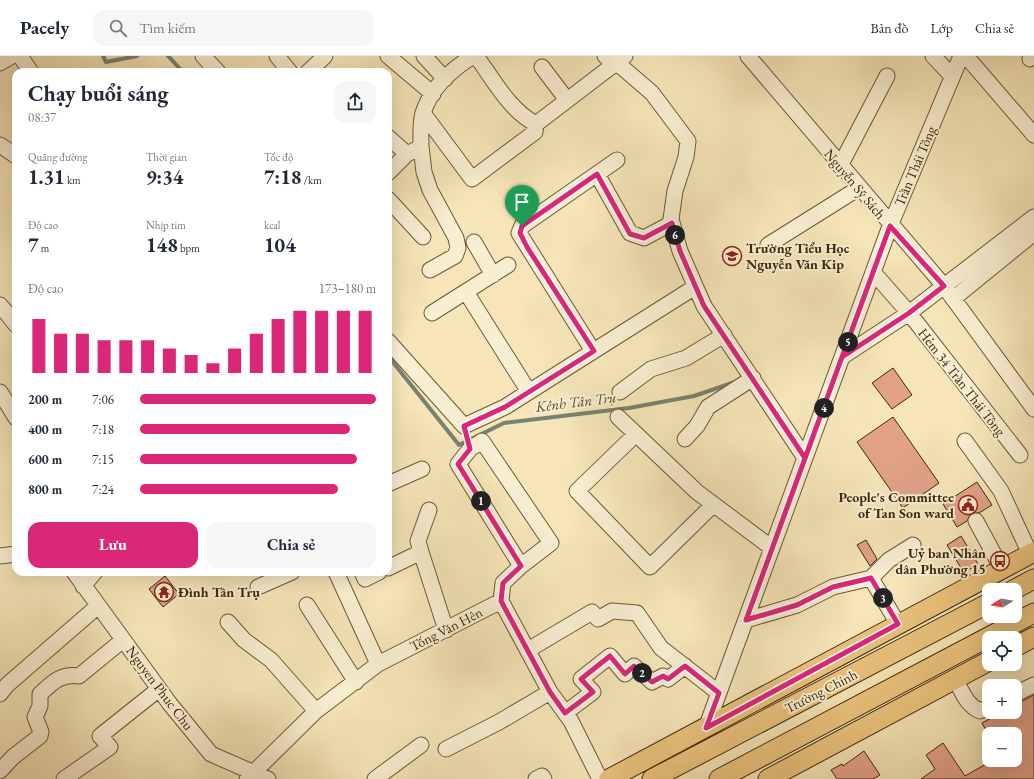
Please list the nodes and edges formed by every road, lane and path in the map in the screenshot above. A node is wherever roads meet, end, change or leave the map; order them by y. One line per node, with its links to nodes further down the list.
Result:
1 (12, 56): 13 (street)
2 (20, 56): 15 (street)
3 (204, 56): 16 (street)
4 (277, 56): 17 (street)
5 (388, 56): 21 (street)
6 (424, 56): 20 (street)
7 (748, 56): 32 (street, Nguyễn Sỹ Sách)
8 (933, 56): 19 (street)
9 (961, 56): 19 (street, Trần Thái Tông)
10 (966, 56): 25 (street)
11 (469, 57): 20 (street); 24 (street)
12 (615, 58): 22 (street); 38 (street)
13 (0, 63)
14 (542, 67): 22 (street)
15 (28, 68)
16 (214, 68)
17 (287, 68)
18 (887, 76): 32 (street)
19 (952, 76): 39 (street, Trần Thái Tông)
20 (445, 79): 21 (street)
21 (433, 94): 23 (street)
22 (567, 100): 24 (street)
23 (423, 113): 24 (street); 28 (street)
24 (536, 124)
25 (1034, 135)
26 (392, 141): 30 (street)
27 (0, 145): 29 (street)
28 (421, 147): 30 (street); 45 (street)
29 (12, 153)
30 (407, 154): 33 (street)
31 (617, 160): 34 (street)
32 (840, 166): 35 (street, Nguyễn Sỹ Sách)
33 (392, 169)
34 (597, 174): 38 (street); 58 (street)
35 (860, 188): 39 (street, Nguyễn Sỹ Sách); 43 (street)
36 (392, 203): 41 (street)
37 (1034, 217): 49 (street)
38 (672, 223): 48 (street)
39 (890, 226): 46 (street, Trần Thái Tông); 49 (street, Nguyễn Sỹ Sách)
40 (1034, 233): 51 (street)
41 (423, 237)
42 (474, 242): 47 (street)
43 (768, 245)
44 (508, 265): 47 (street)
45 (430, 270)
46 (873, 272): 54 (street, Hẻm 34 Trần Thái Tông); 59 (street, Trần Thái Tông)
47 (493, 275): 50 (street)
48 (695, 286): 56 (street); 58 (street)
49 (944, 286): 51 (street, Nguyễn Sỹ Sách); 54 (street)
50 (466, 292): 53 (street); 62 (street)
51 (953, 299): 64 (street, Nguyễn Sỹ Sách)
52 (0, 305): 55 (street)
53 (432, 313)
54 (909, 313): 59 (street); 72 (street, Hẻm 34 Trần Thái Tông)
55 (12, 320)
56 (724, 335): 60 (street); 63 (street)
57 (392, 345): 67 (street)
58 (594, 351): 62 (street)
59 (842, 357): 73 (street, Trần Thái Tông)
60 (753, 378): 69 (street); 73 (street)
61 (0, 392): 65 (street)
62 (529, 392): 67 (street)
63 (620, 392)
64 (1034, 409)
65 (12, 412)
66 (618, 417): 68 (street)
67 (464, 426): 71 (street)
68 (636, 434): 76 (street); 76 (street)
69 (685, 439)
70 (965, 441): 82 (street)
71 (470, 449): 86 (street); 86 (street)
72 (1020, 455)
73 (805, 458): 80 (street, Trần Thái Tông)
74 (422, 469): 75 (street)
75 (392, 482)
76 (713, 505): 80 (street)
77 (429, 510): 81 (street)
78 (976, 521): 87 (street)
79 (913, 545): 92 (street)
80 (772, 548): 103 (street, Trần Thái Tông)
81 (421, 552): 85 (street); 106 (street)
82 (1032, 553): 87 (main road, Trường Chinh)
83 (12, 554): 84 (street)
84 (0, 556)
85 (392, 566)
86 (521, 566): 97 (street)
87 (1002, 569): 101 (main road, Trường Chinh)
88 (77, 576): 95 (street, Nguyen Phuc Chu)
89 (92, 576): 95 (street)
90 (283, 576): 96 (street)
91 (338, 576): 113 (street)
92 (871, 578): 103 (street); 105 (street)
93 (1034, 579): 94 (main road)
94 (1022, 585)
95 (83, 586): 99 (street, Nguyen Phuc Chu)
96 (258, 587)
97 (501, 601): 106 (street, Tống Văn Hên); 111 (street)
98 (307, 605): 117 (street)
99 (98, 606): 109 (street, Nguyen Phuc Chu); 123 (street)
100 (982, 607): 107 (main road, Trường Chinh)
101 (924, 610): 105 (main road, Trường Chinh); 107 (main road)
102 (1034, 613): 112 (main road)
103 (746, 620): 122 (street, Trần Thái Tông)
104 (228, 622): 125 (street)
105 (898, 624): 127 (main road, Trường Chinh)
106 (446, 630): 113 (street, Tống Văn Hên)
107 (934, 632): 112 (main road); 139 (main road, Trường Chinh)
108 (1034, 637): 110 (main road)
109 (123, 640): 119 (street, Nguyen Phuc Chu); 130 (street)
110 (1022, 643)
111 (528, 650): 115 (street); 121 (street)
112 (947, 660): 116 (main road); 140 (main road)
113 (378, 664): 117 (street, Tống Văn Hên)
114 (982, 665): 116 (main road)
115 (685, 666): 122 (street); 126 (street)
116 (955, 679): 124 (street); 141 (main road)
117 (356, 682): 125 (street, Tống Văn Hên)
118 (1034, 685): 120 (street)
119 (159, 689): 131 (street, Nguyen Phuc Chu); 132 (street)
120 (1022, 691)
121 (550, 692): 126 (street); 129 (street)
122 (719, 693): 127 (street, Trần Thái Tông)
123 (0, 694)
124 (982, 710)
125 (316, 711): 131 (street, Tống Văn Hên)
126 (565, 713): 137 (street)
127 (706, 728): 138 (main road, Trường Chinh)
128 (421, 745): 134 (street)
129 (446, 749)
130 (0, 771)
131 (251, 776): 133 (street, Nguyen Phuc Chu)
132 (64, 779)
133 (268, 779)
134 (375, 779)
135 (536, 779): 136 (street)
136 (544, 779)
137 (600, 779)
138 (609, 779)
139 (652, 779)
140 (719, 779)
141 (768, 779)

